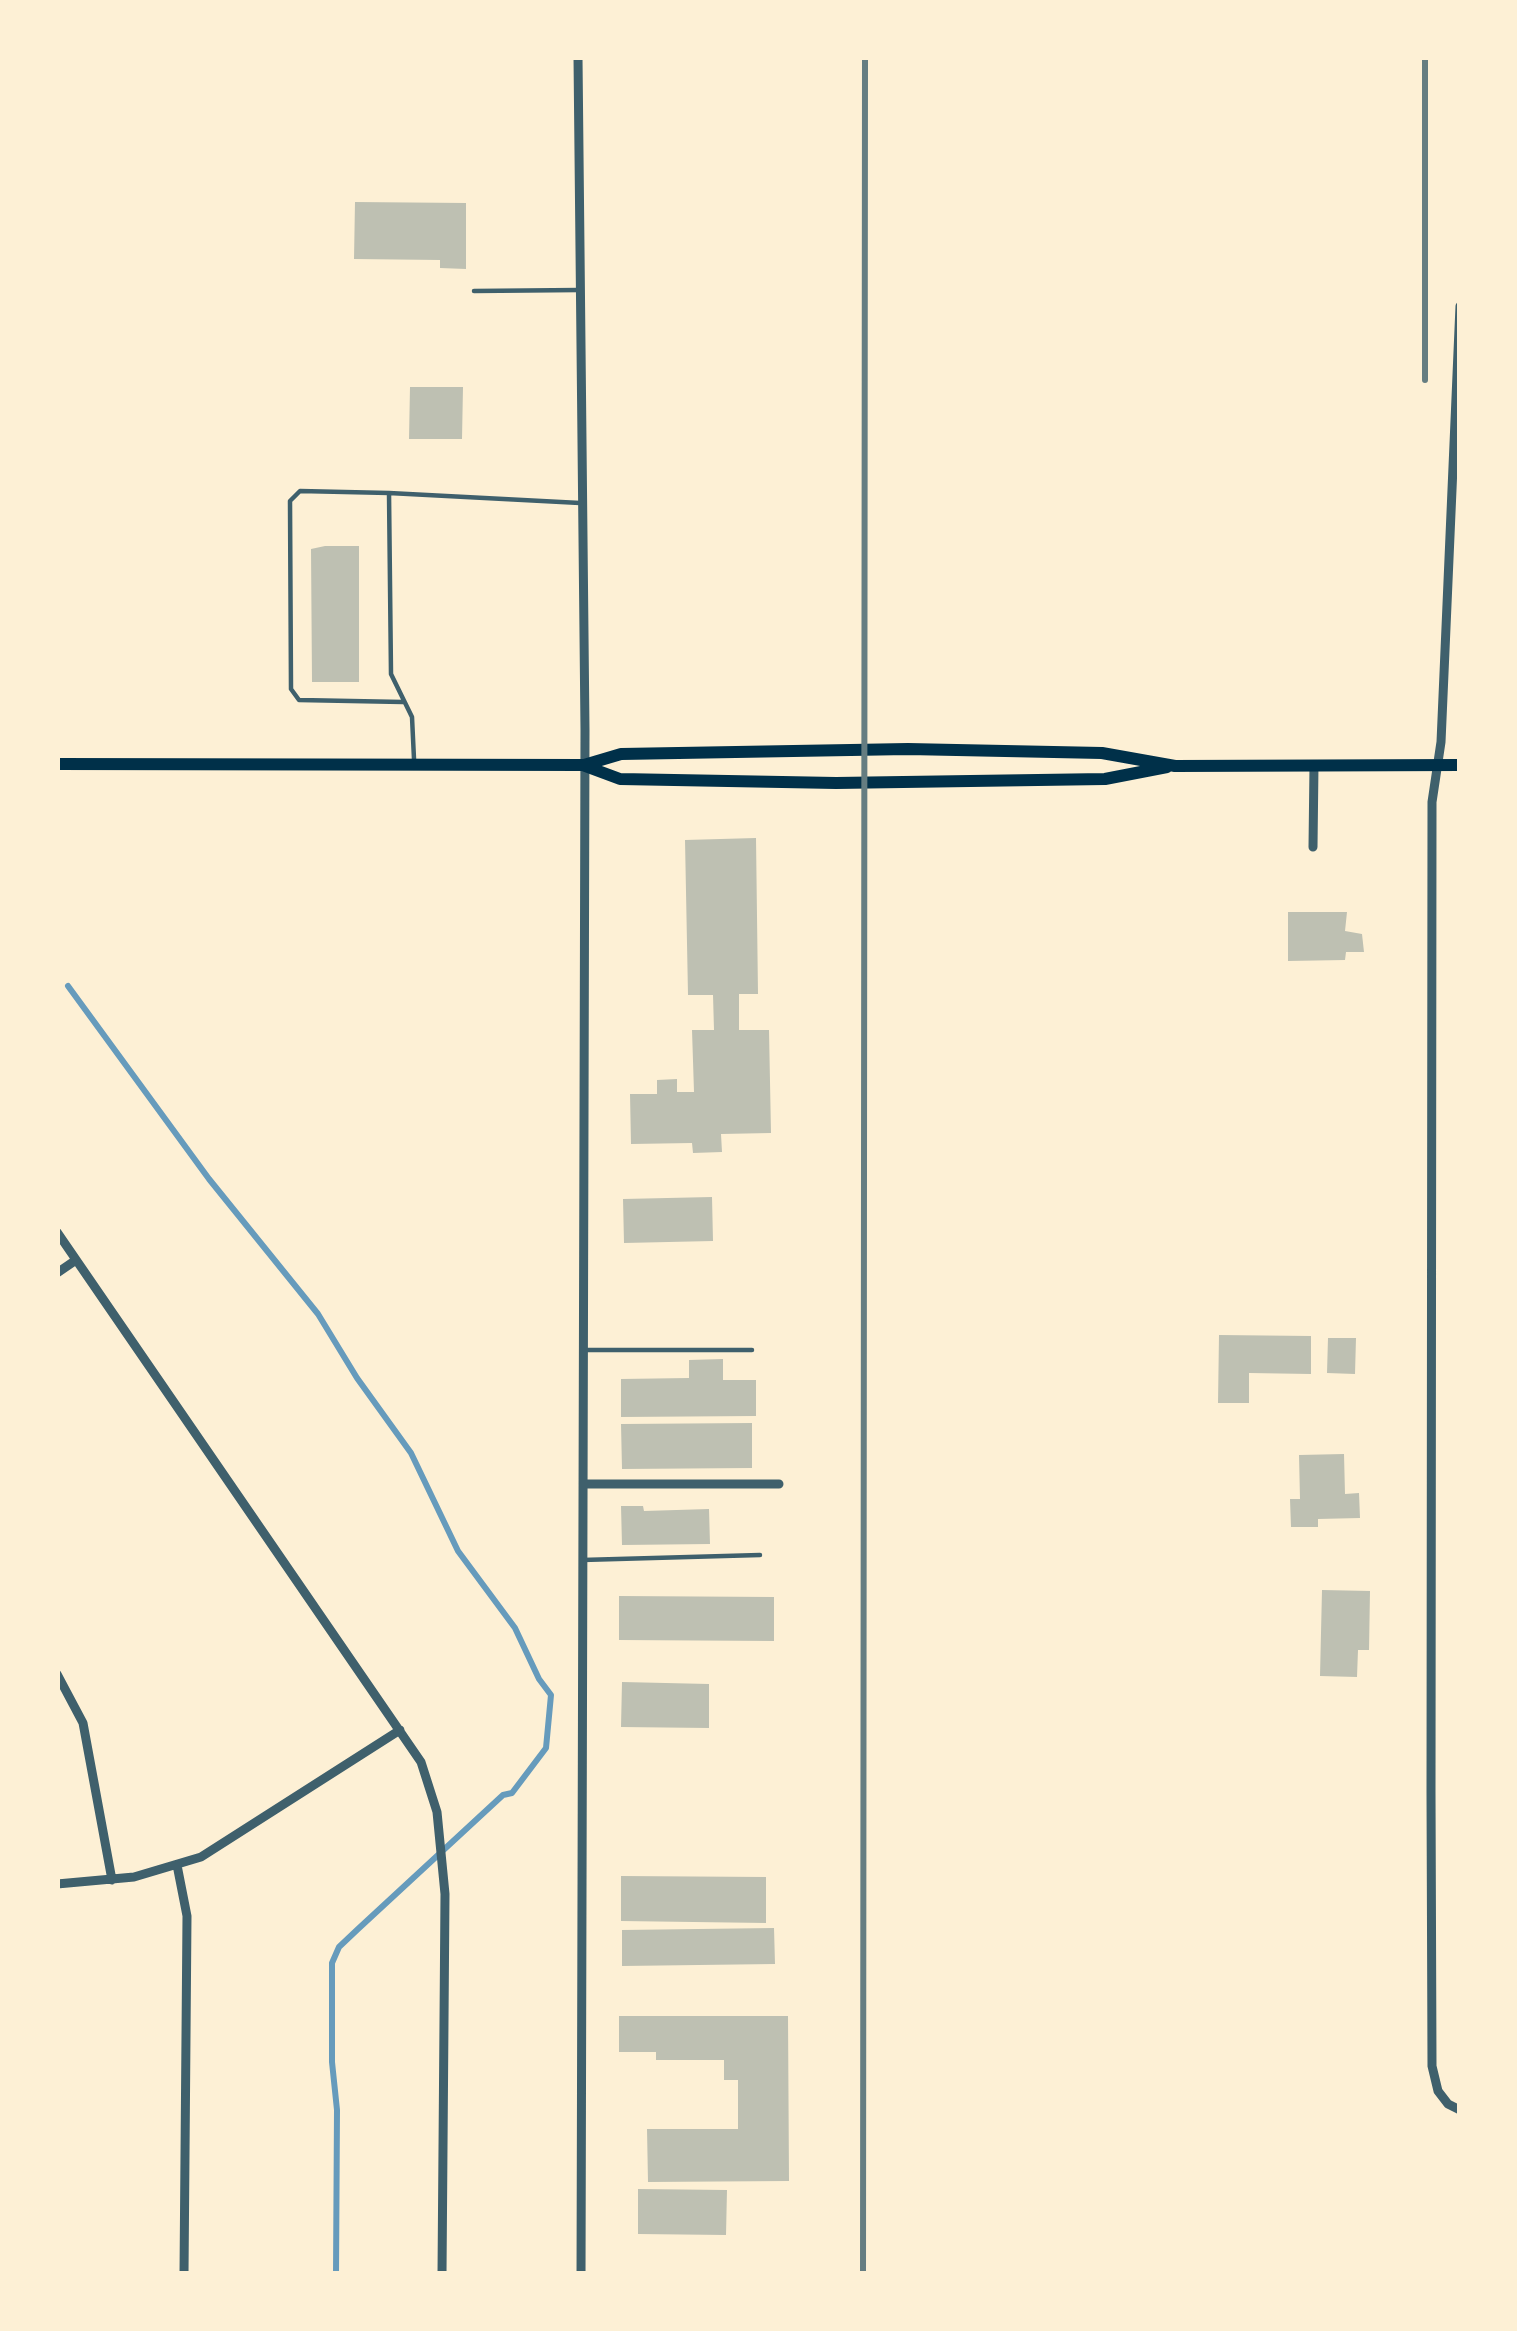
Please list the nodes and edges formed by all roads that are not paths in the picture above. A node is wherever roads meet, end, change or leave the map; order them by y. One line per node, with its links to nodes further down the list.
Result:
1 (578, 57): 2 (street)
2 (579, 290): 3 (lane); 6 (street)
3 (474, 291)
4 (1460, 306): 7 (street)
5 (389, 493): 6 (lane); 8 (lane); 8 (lane)
6 (581, 503): 11 (street)
7 (1455, 567): 13 (street)
8 (404, 701): 10 (lane)
9 (57, 764): 10 (main road)
10 (414, 765): 11 (main road)
11 (584, 765): 15 (main road); 15 (main road); 20 (street)
12 (1314, 765): 13 (main road); 15 (main road); 16 (street)
13 (1437, 765): 14 (main road); 31 (street)
14 (1460, 765)
15 (1175, 766)
16 (1313, 847)
17 (57, 1232): 18 (street)
18 (76, 1260): 19 (street); 27 (street)
19 (57, 1273)
20 (583, 1350): 21 (lane); 22 (street)
21 (752, 1350)
22 (583, 1484): 23 (street); 25 (street)
23 (779, 1484)
24 (760, 1555): 25 (lane)
25 (582, 1560): 34 (street)
26 (57, 1674): 29 (street)
27 (400, 1730): 28 (street); 33 (street)
28 (177, 1864): 29 (street); 32 (street)
29 (112, 1880): 30 (street)
30 (57, 1884)
31 (1460, 2110)
32 (184, 2274)
33 (442, 2274)
34 (581, 2274)

